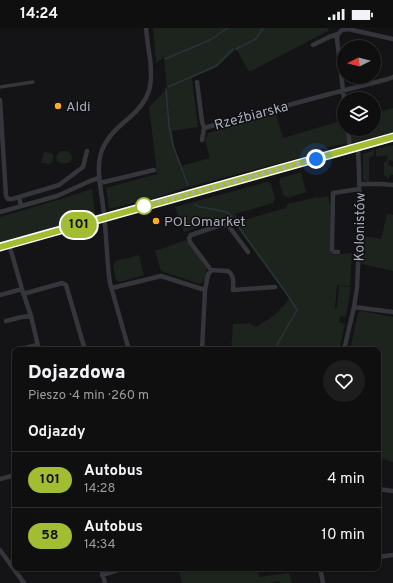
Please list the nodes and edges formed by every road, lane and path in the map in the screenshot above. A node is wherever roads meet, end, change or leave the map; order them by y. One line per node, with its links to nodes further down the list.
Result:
1 (146, 28): 22 (street)
2 (368, 31): 3 (street); 4 (street)
3 (338, 34): 5 (street); 10 (street)
4 (393, 39)
5 (312, 45)
6 (393, 77): 10 (street, Rzeźbiarska)
7 (33, 82): 9 (street)
8 (197, 82): 13 (street, Rzeźbiarska)
9 (0, 87)
10 (343, 90): 13 (street, Rzeźbiarska)
11 (0, 100): 12 (street)
12 (1, 122): 26 (street)
13 (204, 128): 16 (street)
14 (349, 136): 18 (street)
15 (393, 137): 17 (street)
16 (202, 140)
17 (358, 147): 18 (street); 24 (street, Kolonistów)
18 (350, 149): 29 (street)
19 (87, 151): 21 (street)
20 (154, 170): 22 (street)
21 (66, 180): 25 (street); 26 (street)
22 (100, 180): 25 (street); 29 (street)
23 (393, 185): 24 (street)
24 (359, 187): 33 (street); 40 (street, Kolonistów)
25 (72, 189): 27 (street)
26 (19, 197): 27 (street)
27 (21, 206): 28 (street)
28 (0, 212)
29 (104, 218): 30 (street); 36 (street)
30 (9, 244): 31 (street); 38 (street)
31 (0, 247)
32 (248, 252): 34 (street)
33 (338, 252)
34 (211, 270): 35 (street); 37 (street)
35 (275, 287)
36 (112, 288): 37 (street); 46 (street)
37 (205, 290): 47 (street)
38 (23, 291): 39 (street); 42 (street); 45 (street)
39 (0, 295)
40 (354, 306): 41 (street); 48 (street, Kolonistów)
41 (393, 312)
42 (31, 316): 43 (street); 44 (street)
43 (6, 321)
44 (38, 347)
45 (84, 347)
46 (128, 347)
47 (202, 347)
48 (345, 347)
49 (12, 476): 50 (street)
50 (0, 479)
51 (381, 489): 52 (street)
52 (393, 491)
53 (0, 550): 56 (street)
54 (393, 555): 55 (street)
55 (381, 557)
56 (12, 566)
57 (15, 571): 62 (street)
58 (101, 571): 61 (street)
59 (115, 571): 61 (street)
60 (321, 571): 64 (street)
61 (102, 575): 63 (street)
62 (24, 583)
63 (105, 583)
64 (323, 583)

